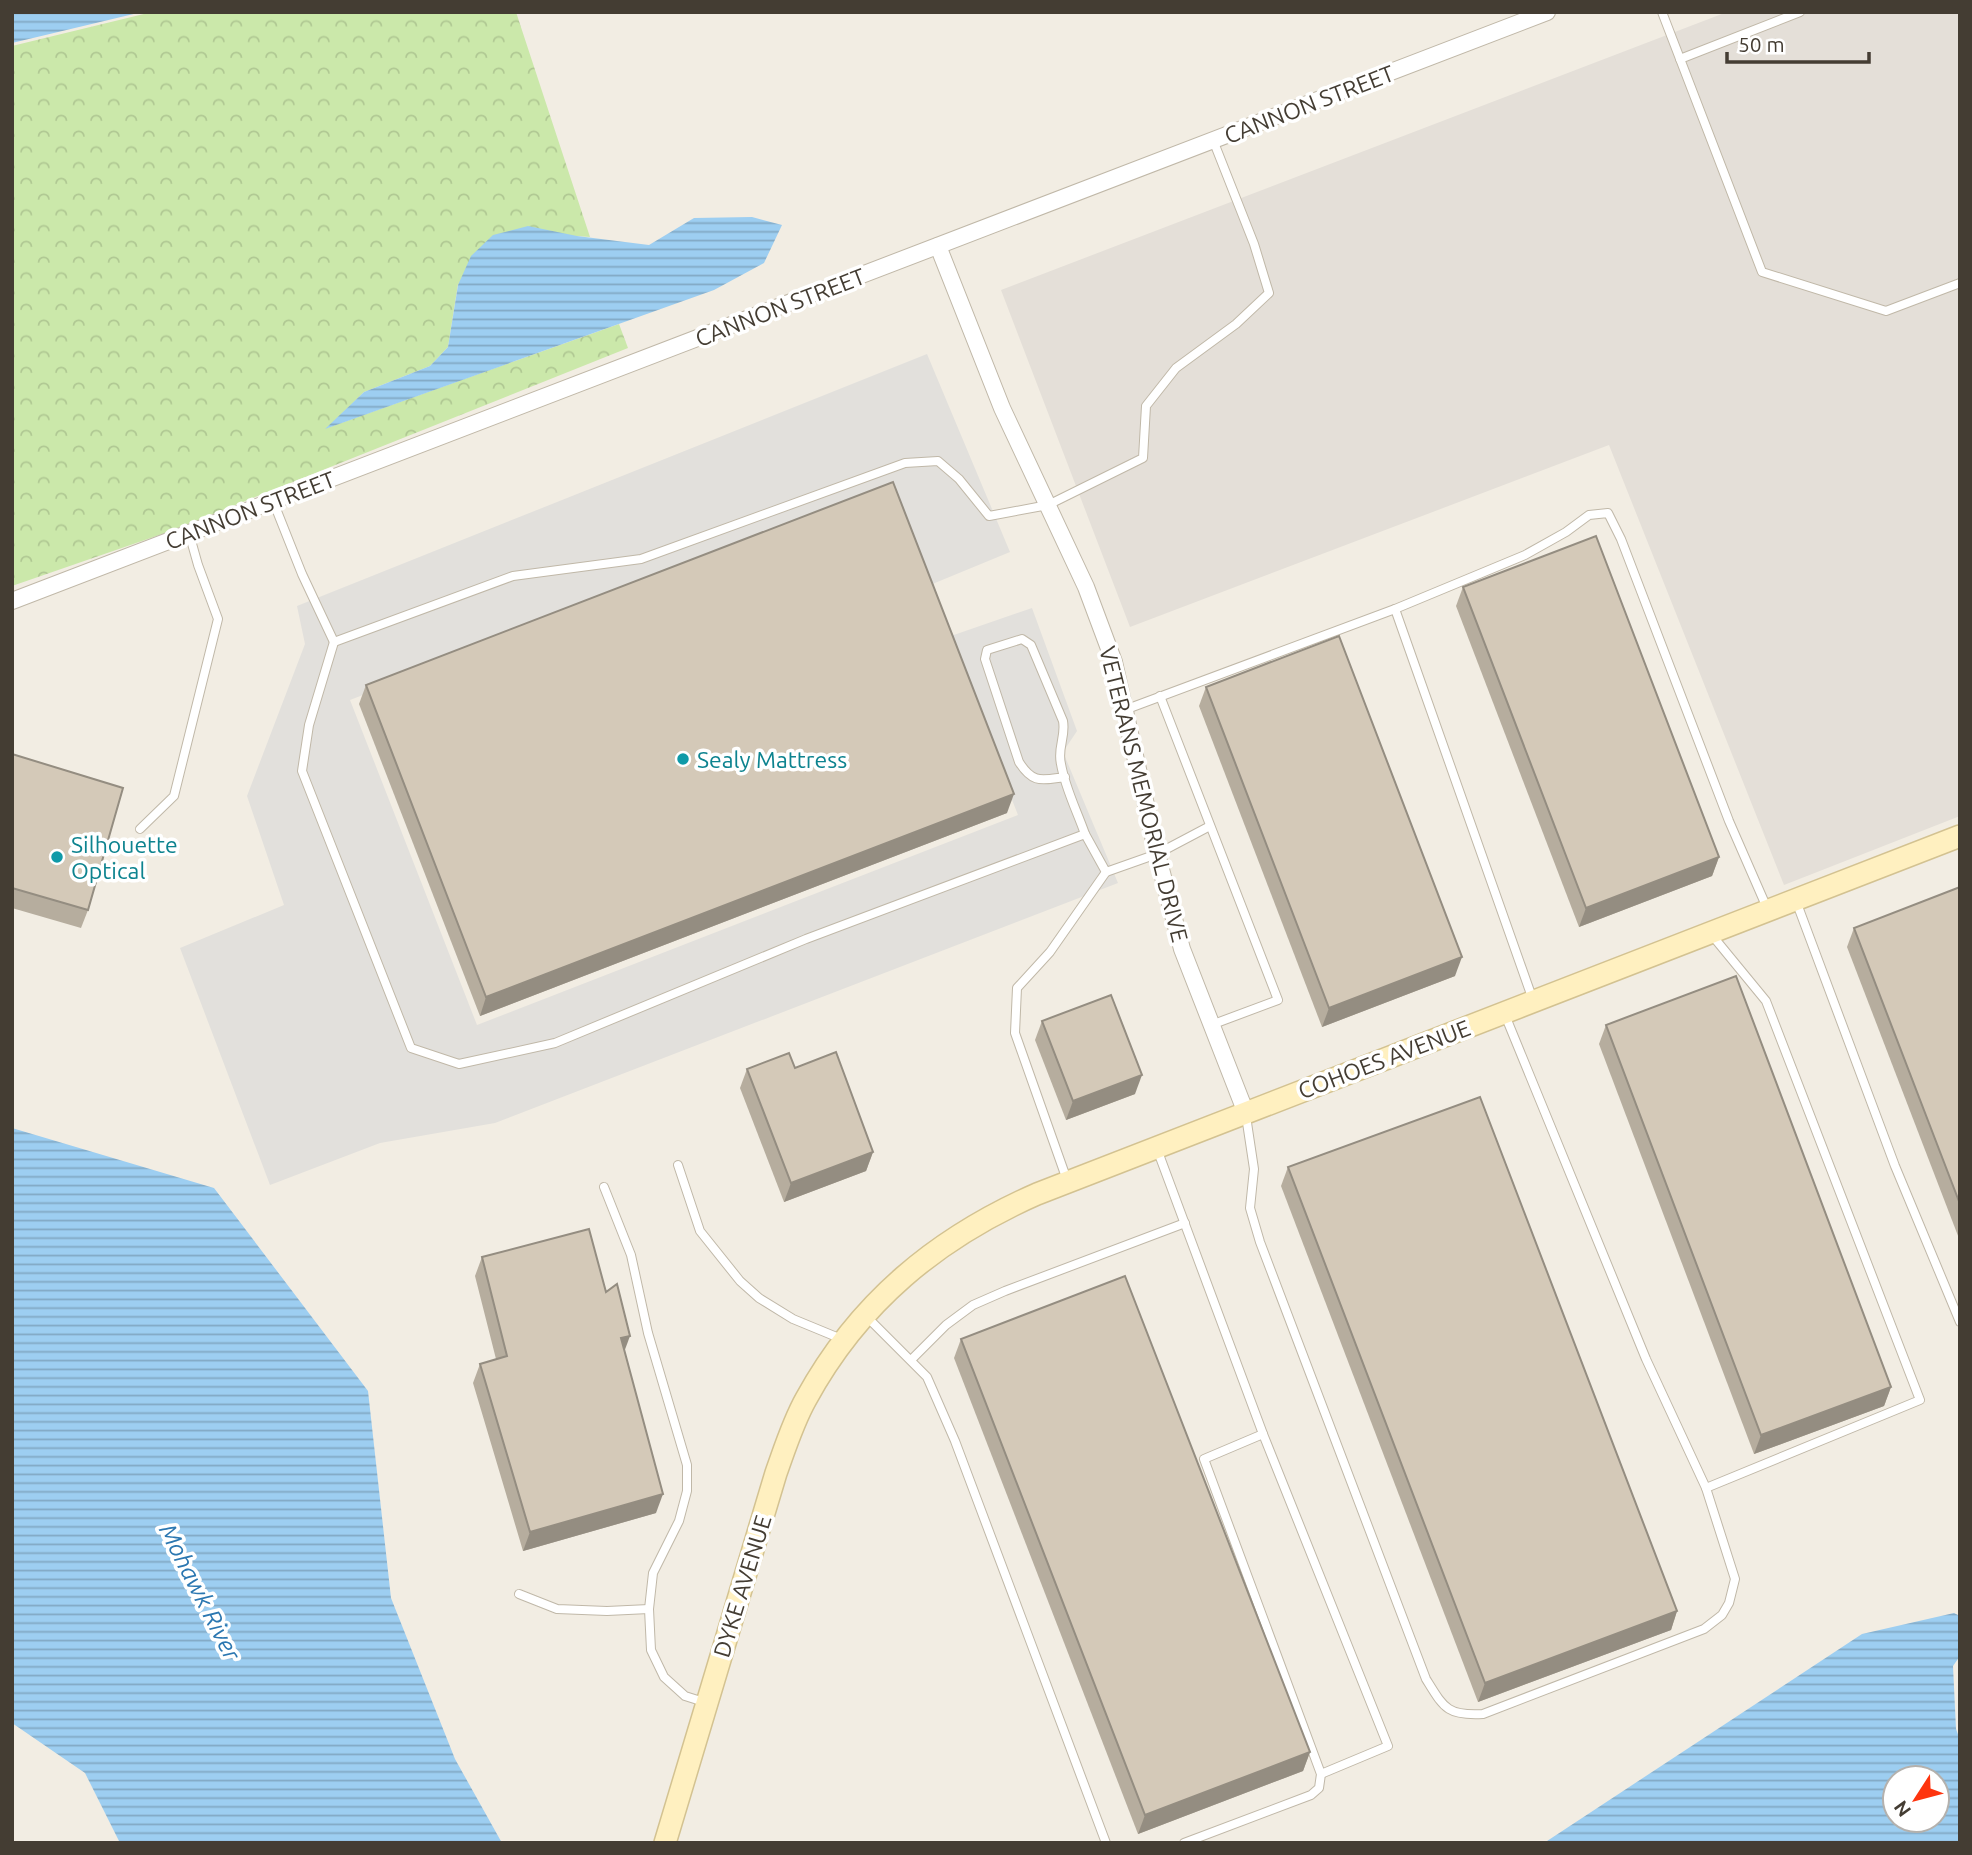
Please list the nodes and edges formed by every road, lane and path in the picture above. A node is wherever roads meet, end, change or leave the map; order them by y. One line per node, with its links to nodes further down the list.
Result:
1 (1547, 12): 5 (street, CANNON STREET)
2 (1662, 12): 4 (lane)
3 (1800, 12): 4 (lane)
4 (1680, 59): 7 (lane)
5 (1213, 140): 6 (street, CANNON STREET); 9 (lane)
6 (938, 246): 8 (street, CANNON STREET); 9 (street, VETERANS MEMORIAL DRIVE)
7 (1960, 283)
8 (273, 501): 10 (street, CANNON STREET); 13 (lane)
9 (1048, 505): 13 (lane); 15 (street, VETERANS MEMORIAL DRIVE)
10 (189, 533): 11 (street, CANNON STREET); 18 (lane)
11 (12, 601)
12 (1395, 610): 14 (lane); 24 (lane); 26 (lane)
13 (334, 642): 19 (lane)
14 (1160, 696): 15 (lane); 17 (lane)
15 (1127, 709): 21 (street, VETERANS MEMORIAL DRIVE)
16 (1065, 777): 16 (lane); 19 (lane)
17 (1210, 826): 21 (lane); 28 (lane)
18 (140, 829)
19 (1085, 834): 22 (lane)
20 (1960, 836): 23 (street, COHOES AVENUE)
21 (1157, 854): 22 (lane); 28 (street, VETERANS MEMORIAL DRIVE)
22 (1106, 872): 32 (lane)
23 (1796, 900): 24 (street, COHOES AVENUE); 36 (lane)
24 (1768, 911): 25 (street, COHOES AVENUE)
25 (1710, 933): 26 (street, COHOES AVENUE); 40 (lane)
26 (1533, 1001): 27 (street, COHOES AVENUE)
27 (1504, 1013): 29 (street, COHOES AVENUE); 40 (lane)
28 (1211, 1025): 29 (street, VETERANS MEMORIAL DRIVE)
29 (1246, 1113): 30 (street, COHOES AVENUE); 40 (lane)
30 (1157, 1147): 32 (street, COHOES AVENUE); 34 (lane)
31 (678, 1165): 37 (lane)
32 (1067, 1182): 35 (street, COHOES AVENUE)
33 (604, 1187): 42 (lane)
34 (1185, 1223): 38 (lane); 39 (lane)
35 (865, 1314): 37 (street, COHOES AVENUE); 38 (lane)
36 (1960, 1322)
37 (844, 1340): 43 (street, DYKE AVENUE)
38 (911, 1360): 46 (lane)
39 (1263, 1434): 44 (lane); 44 (lane)
40 (1706, 1488)
41 (519, 1594): 42 (lane)
42 (649, 1609): 43 (lane)
43 (707, 1703): 45 (street, DYKE AVENUE)
44 (1321, 1774): 47 (lane)
45 (665, 1843)
46 (1107, 1843)
47 (1184, 1843)

